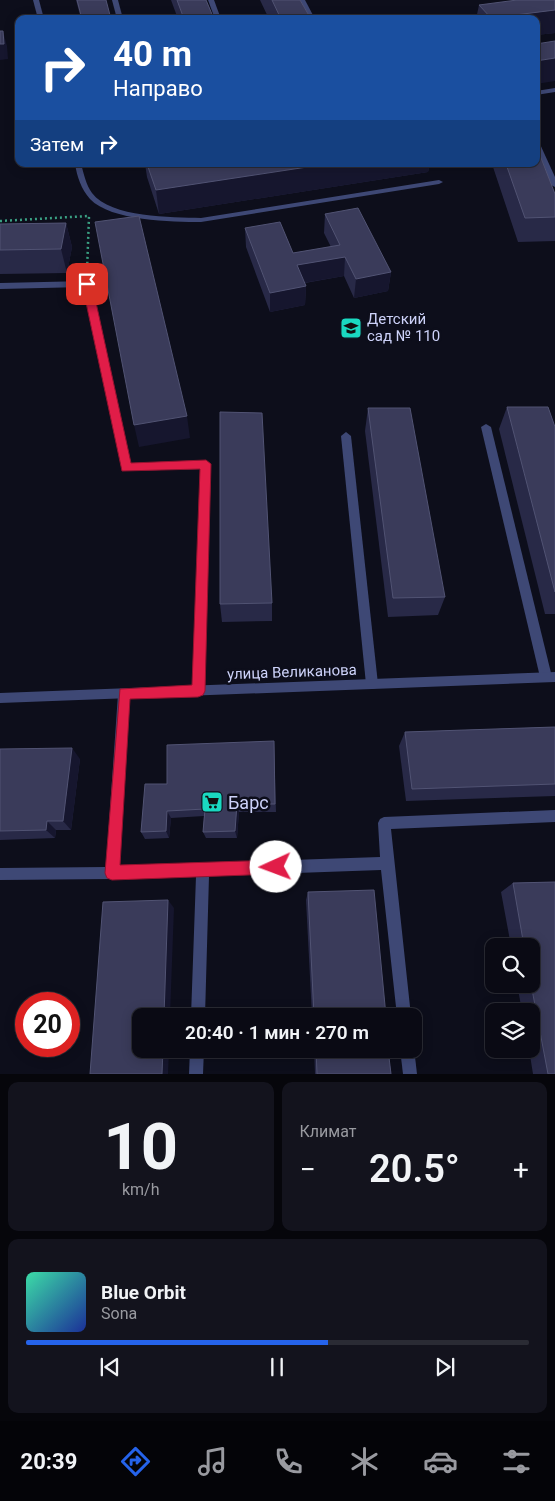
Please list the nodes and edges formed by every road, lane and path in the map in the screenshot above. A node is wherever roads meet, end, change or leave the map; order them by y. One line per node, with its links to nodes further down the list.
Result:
1 (36, 0): 5 (street)
2 (115, 0): 6 (street)
3 (211, 0): 7 (street)
4 (302, 0): 8 (street)
5 (40, 15)
6 (119, 15)
7 (217, 15)
8 (310, 15)
9 (555, 90): 10 (street)
10 (540, 92)
11 (540, 151): 14 (street)
12 (79, 167): 13 (street)
13 (439, 182)
14 (555, 185)
15 (0, 221): 16 (path)
16 (87, 284): 17 (street); 22 (street)
17 (0, 286)
18 (486, 427): 20 (street)
19 (346, 436): 21 (street)
20 (551, 677): 21 (street, улица Великанова)
21 (372, 684): 22 (street, улица Великанова)
22 (198, 691): 23 (street, улица Великанова)
23 (124, 694): 24 (street, улица Великанова); 28 (street)
24 (0, 698)
25 (555, 816): 26 (street)
26 (387, 863): 27 (street); 31 (street)
27 (203, 870): 28 (street); 30 (street)
28 (112, 873): 29 (street)
29 (0, 874)
30 (198, 1008)
31 (403, 1008)
32 (197, 1058): 34 (street)
33 (408, 1058): 35 (street)
34 (196, 1074)
35 (410, 1074)

